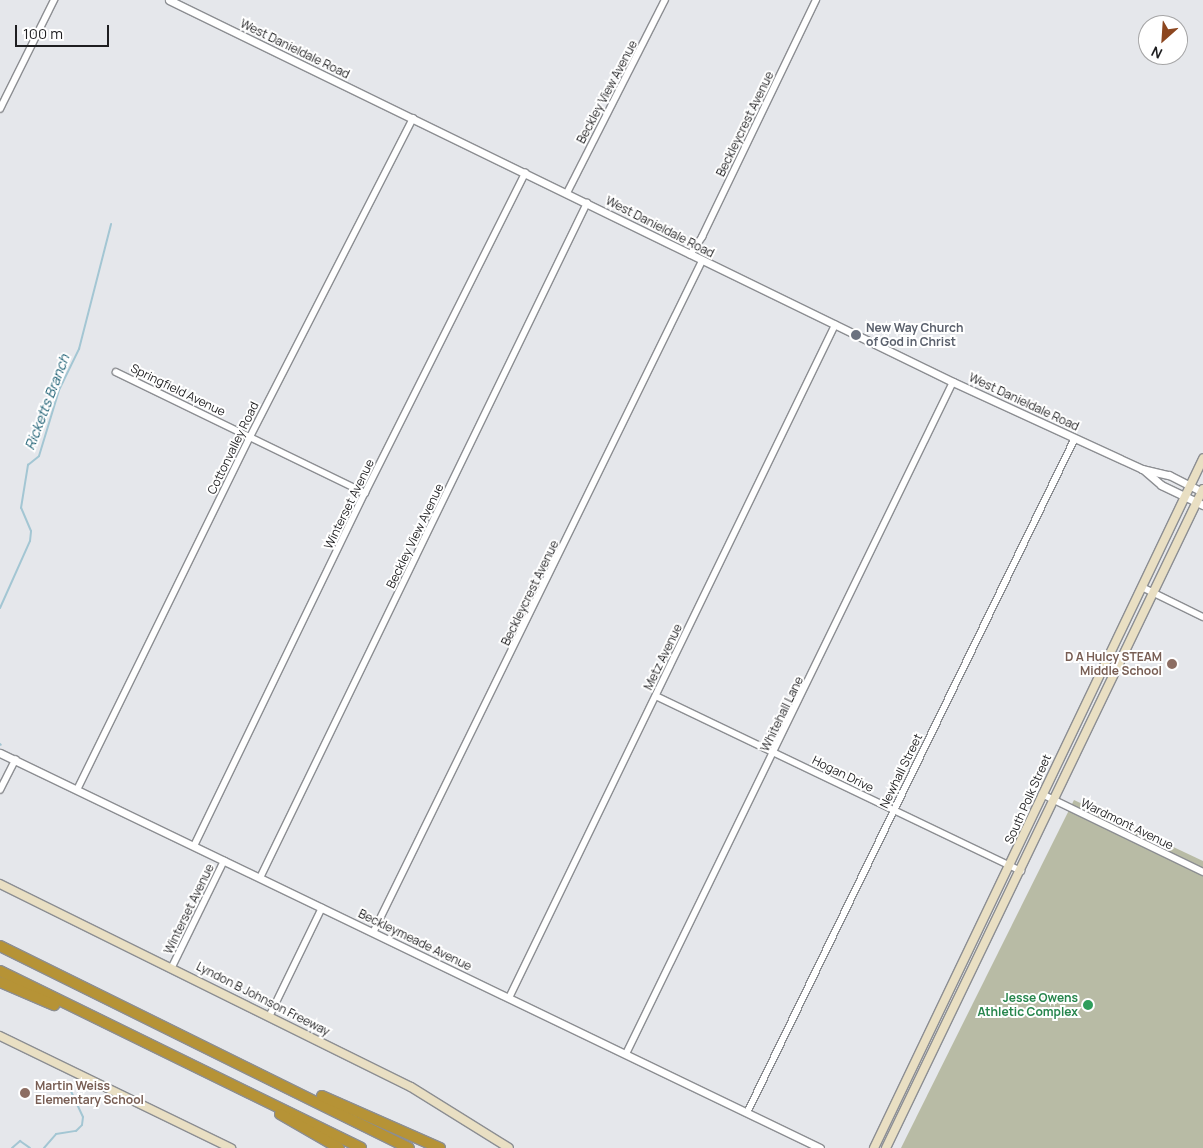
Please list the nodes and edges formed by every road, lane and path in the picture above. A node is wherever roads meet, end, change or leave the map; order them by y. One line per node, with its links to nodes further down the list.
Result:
1 (54, 0): 5 (street)
2 (169, 0): 6 (street, West Danieldale Road)
3 (666, 0): 8 (street, Beckley View Avenue)
4 (816, 0): 10 (street, Beckleycrest Avenue)
5 (0, 109)
6 (413, 118): 7 (street, West Danieldale Road); 15 (street, Cottonvalley Road)
7 (525, 173): 8 (street, West Danieldale Road); 21 (street, Winterset Avenue)
8 (567, 192): 9 (street, West Danieldale Road)
9 (587, 203): 10 (street, West Danieldale Road); 45 (street, Beckley View Avenue)
10 (690, 255): 11 (street, West Danieldale Road)
11 (702, 261): 12 (street, West Danieldale Road); 48 (street, Beckleycrest Avenue)
12 (835, 325): 14 (street, West Danieldale Road); 29 (street, Metz Avenue)
13 (116, 372): 15 (street, Springfield Avenue)
14 (953, 382): 16 (street, West Danieldale Road); 32 (street, Whitehall Lane)
15 (250, 437): 21 (street, Springfield Avenue); 36 (street, Cottonvalley Road)
16 (1075, 438): 18 (street, West Danieldale Road); 39 (street, Newhall Street)
17 (1203, 459): 19 (main road, South Polk Street)
18 (1142, 468): 19 (street, West Danieldale Road); 22 (street, West Danieldale Road)
19 (1190, 486): 20 (street, West Danieldale Road); 22 (main road, South Polk Street)
20 (1203, 491): 23 (main road, South Polk Street)
21 (365, 492): 40 (street, Winterset Avenue)
22 (1185, 496): 23 (street, West Danieldale Road); 24 (main road, South Polk Street)
23 (1200, 504): 25 (main road, South Polk Street)
24 (1142, 587): 25 (street); 27 (main road, South Polk Street)
25 (1152, 592): 26 (street); 28 (main road, South Polk Street)
26 (1203, 616)
27 (1102, 670): 28 (main road); 30 (main road, South Polk Street)
28 (1112, 675): 31 (main road, South Polk Street)
29 (656, 696): 32 (street, Hogan Drive); 53 (street, Metz Avenue)
30 (1069, 738): 31 (main road); 37 (main road, South Polk Street)
31 (1080, 743): 38 (main road, South Polk Street)
32 (774, 752): 39 (street, Hogan Drive); 59 (street, Whitehall Lane)
33 (0, 753): 34 (street, Beckleymeade Avenue)
34 (15, 760): 35 (street); 36 (street, Beckleymeade Avenue)
35 (0, 790)
36 (77, 790): 40 (street, Beckleymeade Avenue)
37 (1042, 794): 38 (street, Wardmont Avenue); 42 (main road, South Polk Street)
38 (1052, 799): 43 (main road, South Polk Street); 44 (street, Wardmont Avenue)
39 (893, 810): 42 (street, Hogan Drive); 62 (street, Newhall Street)
40 (194, 846): 41 (street, Beckleymeade Avenue)
41 (224, 861): 45 (street, Beckleymeade Avenue); 50 (street, Winterset Avenue)
42 (1010, 866): 43 (street, Hogan Drive); 54 (main road, South Polk Street)
43 (1021, 871): 55 (main road, South Polk Street)
44 (1203, 872)
45 (260, 878): 47 (street, Beckleymeade Avenue)
46 (0, 884): 50 (main road, Lyndon B Johnson Freeway)
47 (322, 908): 48 (street, Beckleymeade Avenue); 56 (street)
48 (373, 932): 53 (street, Beckleymeade Avenue)
49 (0, 944): 60 (highway)
50 (172, 967): 56 (main road, Lyndon B Johnson Freeway)
51 (0, 972): 57 (highway)
52 (0, 982): 57 (highway)
53 (509, 998): 59 (street, Beckleymeade Avenue)
54 (942, 1008): 55 (main road); 70 (main road, South Polk Street)
55 (952, 1013): 71 (main road, South Polk Street)
56 (269, 1017): 68 (main road, Lyndon B Johnson Freeway)
57 (117, 1029): 61 (highway)
58 (0, 1036): 63 (main road)
59 (626, 1054): 62 (street, Beckleymeade Avenue)
60 (256, 1070): 66 (highway); 67 (highway)
61 (234, 1087): 64 (highway); 65 (highway)
62 (747, 1113): 69 (street, Beckleymeade Avenue)
63 (231, 1148)
64 (339, 1148)
65 (361, 1148)
66 (409, 1148)
67 (440, 1148)
68 (509, 1148)
69 (820, 1148)
70 (874, 1148)
71 (886, 1148)

